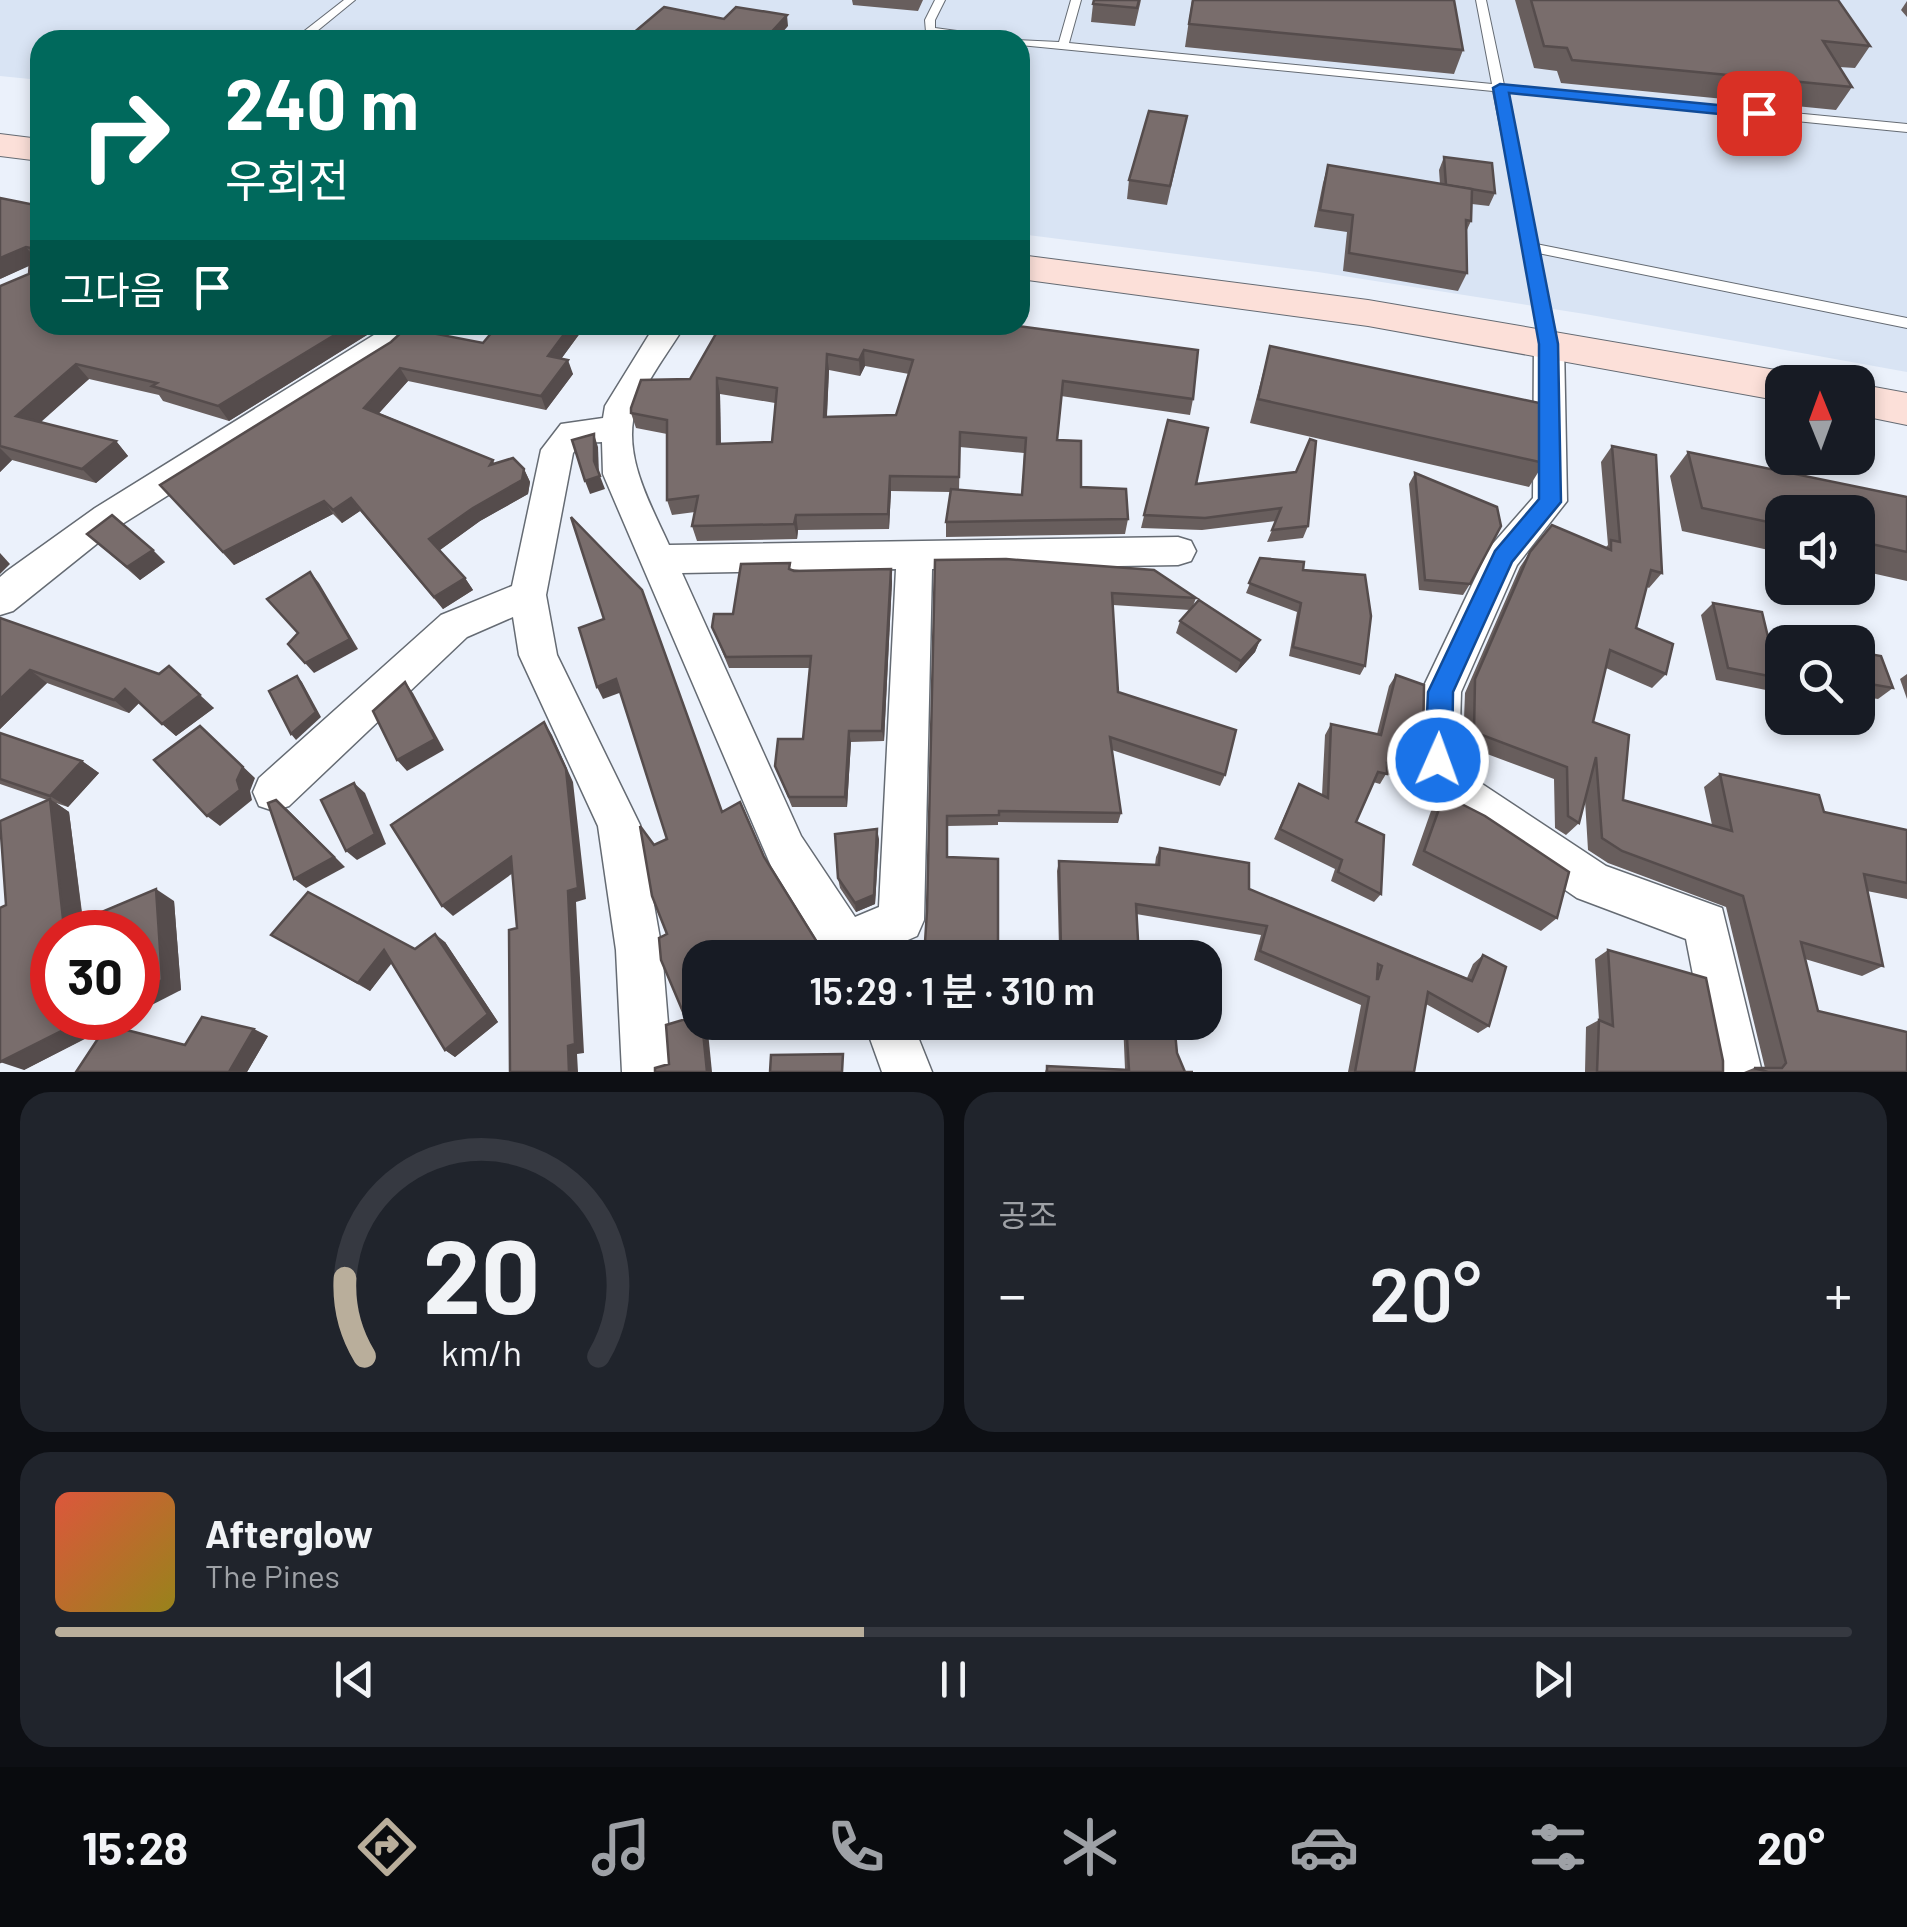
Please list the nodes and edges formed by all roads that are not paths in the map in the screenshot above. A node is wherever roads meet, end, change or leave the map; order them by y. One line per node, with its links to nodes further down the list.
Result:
1 (350, 0): 5 (lane)
2 (940, 0): 6 (lane)
3 (1076, 0): 8 (lane)
4 (1480, 0): 9 (lane)
5 (312, 30)
6 (930, 30)
7 (1030, 43): 8 (lane)
8 (1063, 46): 9 (lane)
9 (1500, 88): 10 (lane); 13 (lane)
10 (1907, 128)
11 (0, 146): 12 (main road)
12 (30, 149)
13 (1530, 247): 15 (lane); 18 (lane)
14 (1030, 268): 18 (main road)
15 (1907, 322)
16 (397, 335): 27 (street)
17 (664, 335): 22 (street)
18 (1549, 344): 19 (main road); 34 (street)
19 (1765, 383)
20 (1875, 403): 21 (main road)
21 (1907, 409)
22 (618, 428): 25 (street); 26 (street)
23 (1178, 551): 24 (street)
24 (915, 554): 25 (street); 30 (street)
25 (658, 559): 29 (street)
26 (528, 594): 28 (street); 32 (street)
27 (0, 600)
28 (274, 792)
29 (845, 940)
30 (868, 940)
31 (895, 1040): 33 (street)
32 (647, 1072)
33 (907, 1072)
34 (1736, 1072)

